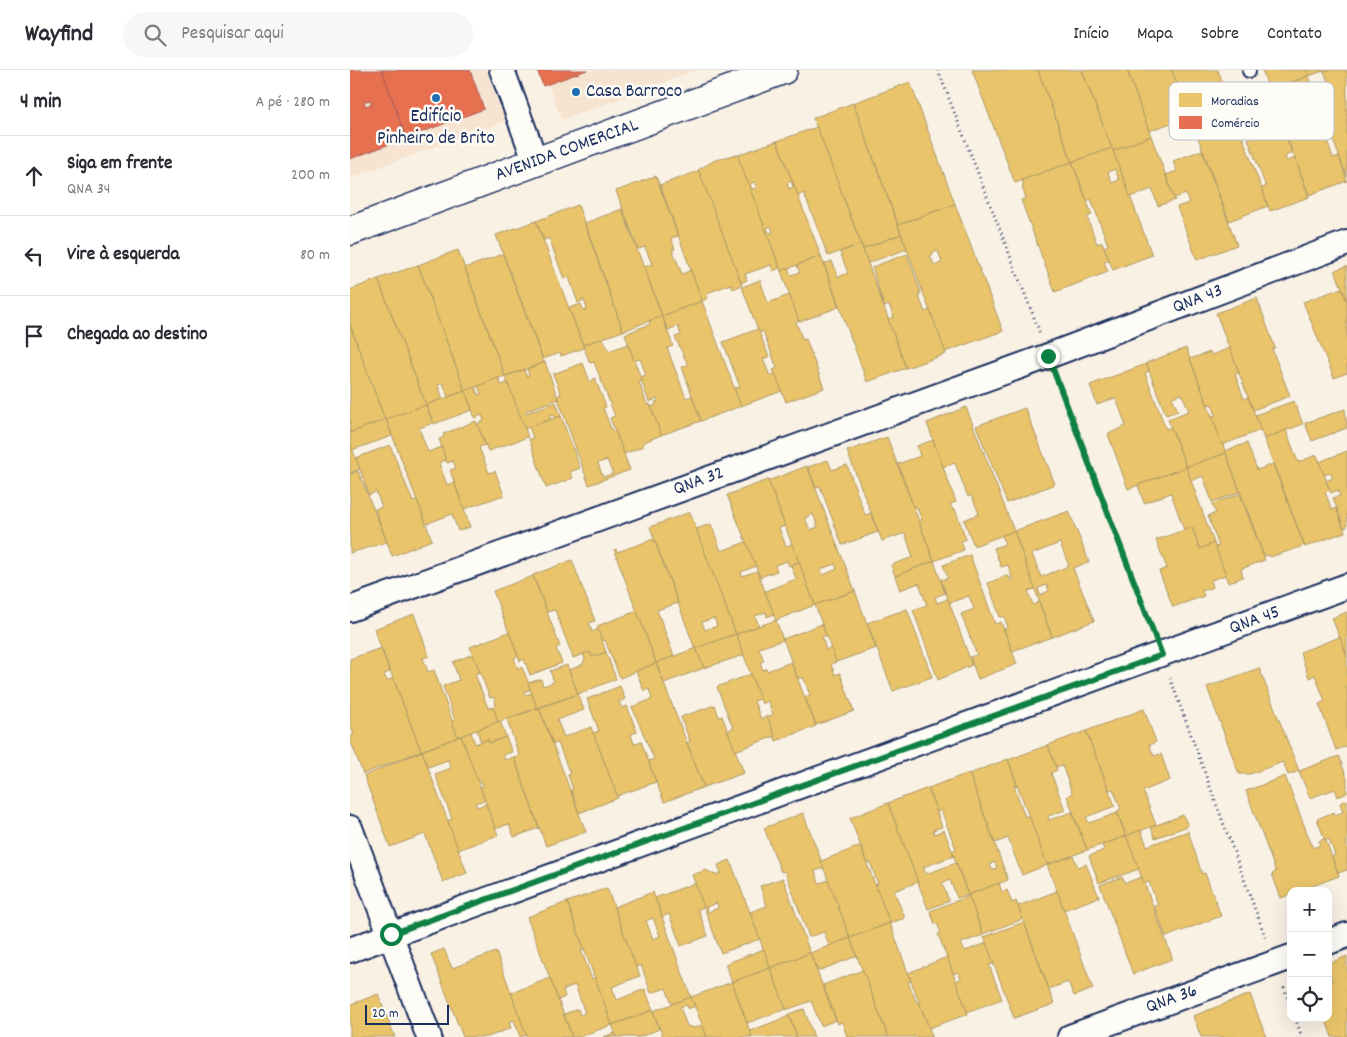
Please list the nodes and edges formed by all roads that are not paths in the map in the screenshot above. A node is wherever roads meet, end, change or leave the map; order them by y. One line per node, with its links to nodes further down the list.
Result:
1 (502, 70): 3 (street)
2 (783, 70): 3 (main road, AVENIDA COMERCIAL)
3 (536, 163): 4 (main road, AVENIDA COMERCIAL)
4 (350, 231)
5 (1347, 243): 6 (street, QNA 43)
6 (1048, 356): 8 (street, QNA 32)
7 (1347, 586): 10 (street, QNA 45)
8 (350, 609)
9 (350, 828): 10 (street)
10 (391, 934): 13 (street, QNA 45); 15 (street)
11 (1347, 935): 12 (street)
12 (1332, 941)
13 (350, 950)
14 (1283, 960): 16 (street, QNA 36)
15 (429, 1037)
16 (1070, 1037)

